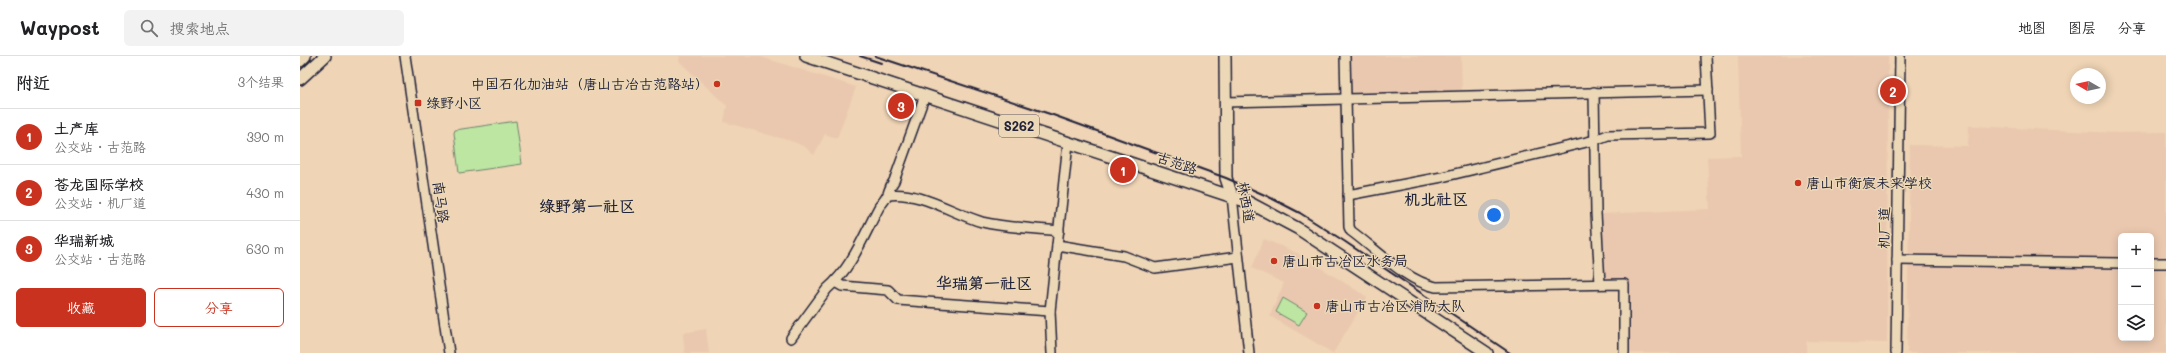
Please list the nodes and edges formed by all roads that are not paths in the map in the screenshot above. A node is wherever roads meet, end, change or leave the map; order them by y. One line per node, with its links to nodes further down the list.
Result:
1 (305, 56): 9 (main road)
2 (325, 56): 10 (main road)
3 (405, 56): 34 (street, 南马路)
4 (806, 56): 13 (main road, 古范路 / S262)
5 (1225, 56): 15 (main road, 林西道)
6 (1345, 56): 14 (street)
7 (1706, 56): 11 (street)
8 (1900, 56): 26 (street, 机厂道)
9 (300, 61)
10 (300, 79)
11 (1708, 90): 12 (street); 16 (street)
12 (1594, 92): 14 (street); 16 (street)
13 (925, 95): 17 (main road, 古范路 / S262); 18 (street)
14 (1346, 99): 15 (street); 21 (street)
15 (1225, 102): 22 (main road, 林西道)
16 (1595, 140): 21 (street); 31 (street)
17 (1068, 143): 22 (main road, 古范路 / S262); 23 (street)
18 (894, 181): 19 (street); 20 (street)
19 (903, 193): 20 (street); 23 (street)
20 (888, 195): 30 (street)
21 (1348, 195): 31 (street)
22 (1232, 196): 25 (street, 林西道); 37 (main road, 古范路 / S262)
23 (1059, 231): 24 (street)
24 (1057, 245): 25 (street); 32 (street)
25 (1238, 257): 36 (street, 林西道)
26 (1897, 260): 27 (street); 39 (street, 机厂道)
27 (2118, 263)
28 (2154, 263): 29 (street)
29 (2166, 263)
30 (834, 282): 32 (street); 33 (street)
31 (1600, 284): 38 (street)
32 (1050, 311): 35 (street)
33 (791, 338)
34 (449, 352)
35 (1052, 353)
36 (1249, 353)
37 (1487, 353)
38 (1624, 353)
39 (1896, 353)

